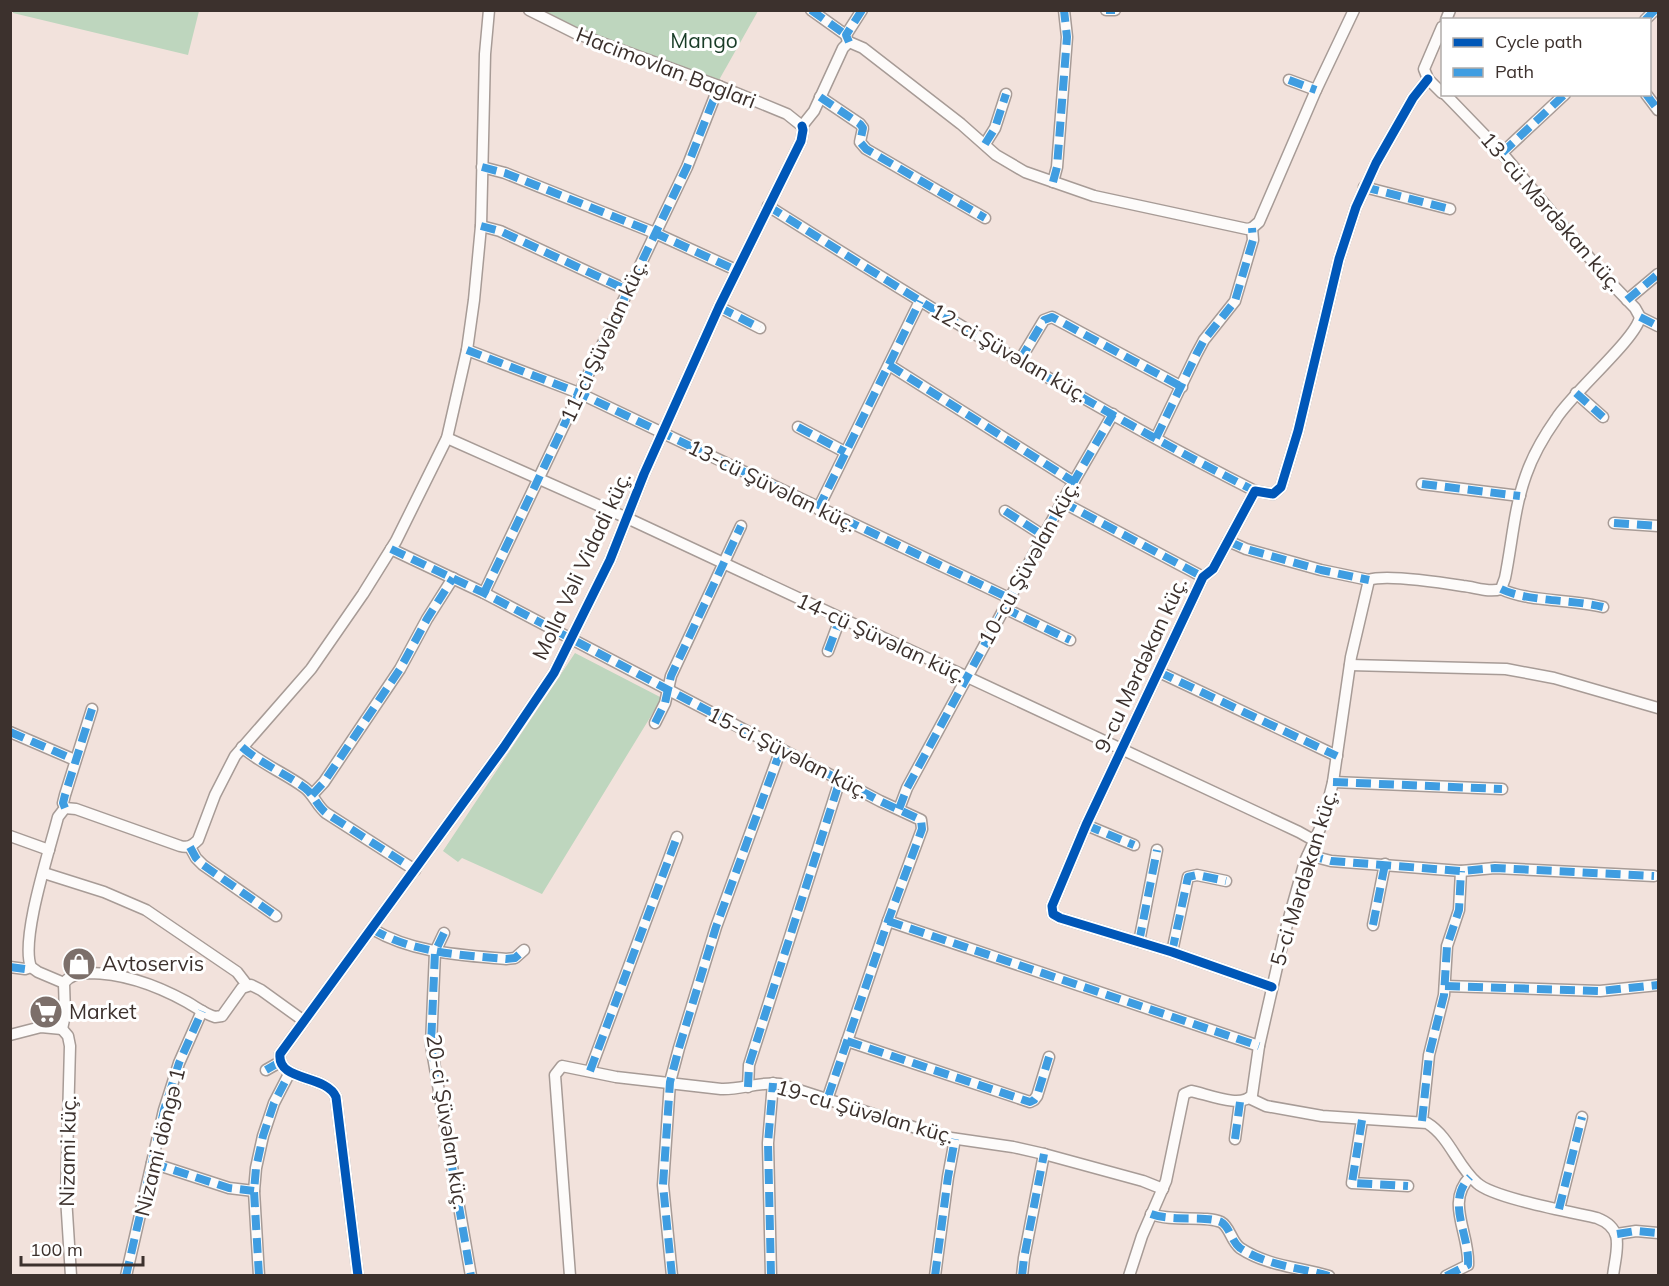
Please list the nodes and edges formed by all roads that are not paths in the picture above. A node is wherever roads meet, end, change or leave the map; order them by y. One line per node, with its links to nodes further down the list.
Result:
1 (489, 10): 25 (street)
2 (529, 10): 13 (street, Hacimovlan Baglari)
3 (811, 10): 10 (street)
4 (862, 10): 10 (street, Molla Vəli Vidadi küç.)
5 (1064, 10): 26 (street)
6 (1106, 10): 7 (street)
7 (1115, 10)
8 (1354, 10): 14 (street)
9 (1441, 31): 12 (street)
10 (848, 39): 20 (street, Molla Vəli Vidadi küç.); 23 (street)
11 (1289, 80): 14 (street)
12 (1428, 80): 15 (street, 13-cü Mərdəkan küç.); 27 (street)
13 (719, 86): 22 (street, Hacimovlan Baglari); 33 (street, 11-ci Şüvəlan küç.)
14 (1316, 90): 32 (street)
15 (1441, 91)
16 (1006, 94): 23 (street)
17 (1446, 96): 24 (street, 13-cü Mərdəkan küç.)
18 (1563, 96): 24 (street)
19 (1648, 96): 21 (street)
20 (820, 97): 22 (street, Molla Vəli Vidadi küç.); 30 (street)
21 (1659, 110)
22 (802, 126): 28 (street, Molla Vəli Vidadi küç.)
23 (985, 144): 26 (street)
24 (1502, 153): 37 (street, 13-cü Mərdəkan küç.)
25 (482, 167): 31 (street); 33 (street)
26 (1053, 182): 32 (street)
27 (1364, 187): 29 (street); 59 (street)
28 (768, 206): 34 (street, Molla Vəli Vidadi küç.); 38 (street, 12-ci Şüvəlan küç.)
29 (1450, 209)
30 (985, 218)
31 (481, 226): 36 (street); 43 (street)
32 (1252, 228): 46 (street)
33 (656, 233): 34 (street); 36 (street, 11-ci Şüvəlan küç.)
34 (736, 270): 39 (street, Molla Vəli Vidadi küç.)
35 (1659, 274): 37 (street)
36 (627, 290): 47 (street, 11-ci Şüvəlan küç.)
37 (1627, 300): 40 (street, 13-cü Mərdəkan küç.)
38 (920, 301): 44 (street, 12-ci Şüvəlan küç.); 45 (street)
39 (719, 307): 42 (street); 52 (street, Molla Vəli Vidadi küç.)
40 (1640, 317): 41 (street, 13-cü Mərdəkan küç.); 48 (street)
41 (1659, 326)
42 (760, 328)
43 (467, 350): 47 (street, 13-cü Şüvəlan küç.); 53 (street)
44 (1020, 360): 46 (street); 49 (street, 12-ci Şüvəlan küç.)
45 (889, 365): 55 (street); 57 (street)
46 (1182, 387): 54 (street)
47 (579, 393): 52 (street, 13-cü Şüvəlan küç.); 56 (street, 11-ci Şüvəlan küç.)
48 (1576, 393): 50 (street); 60 (street)
49 (1113, 414): 54 (street, 12-ci Şüvəlan küç.); 57 (street, 10-cu Şüvəlan küç.)
50 (1603, 417)
51 (798, 427): 55 (street)
52 (662, 433): 62 (street, 13-cü Şüvəlan küç.); 64 (street, Molla Vəli Vidadi küç.)
53 (447, 438): 56 (street, 14-cü Şüvəlan küç.); 70 (street)
54 (1156, 438): 59 (street, 12-ci Şüvəlan küç.)
55 (845, 452): 62 (street)
56 (540, 478): 64 (street, 14-cü Şüvəlan küç.); 76 (street, 11-ci Şüvəlan küç.)
57 (1074, 482): 61 (street, 10-cu Şüvəlan küç.)
58 (1422, 484): 60 (street)
59 (1255, 491): 69 (street, 9-cu Mərdəkan küç.)
60 (1520, 496): 75 (street)
61 (1062, 502): 68 (street, 10-cu Şüvəlan küç.); 72 (street)
62 (818, 508): 77 (street, 13-cü Şüvəlan küç.)
63 (1005, 511): 68 (street)
64 (627, 518): 71 (street, 14-cü Şüvəlan küç.); 80 (street, Molla Vəli Vidadi küç.)
65 (1614, 523): 67 (street)
66 (741, 526): 71 (street)
67 (1659, 526)
68 (1044, 536): 77 (street, 10-cu Şüvəlan küç.)
69 (1228, 541): 72 (street, 9-cu Mərdəkan küç.); 74 (street)
70 (391, 549): 73 (street, 15-ci Şüvəlan küç.); 91 (street)
71 (723, 564): 79 (street, 14-cü Şüvəlan küç.); 86 (street)
72 (1203, 577): 84 (street, 9-cu Mərdəkan küç.)
73 (453, 578): 76 (street, 15-ci Şüvəlan küç.); 99 (street)
74 (1369, 580): 75 (street); 83 (street, 5-ci Mərdəkan küç.)
75 (1501, 589): 78 (street)
76 (484, 593): 80 (street, 15-ci Şüvəlan küç.)
77 (1007, 603): 81 (street, 13-cü Şüvəlan küç.); 85 (street, 10-cu Şüvəlan küç.)
78 (1603, 607)
79 (840, 619): 82 (street); 85 (street, 14-cü Şüvəlan küç.)
80 (571, 640): 86 (street, 15-ci Şüvəlan küç.); 112 (street, Molla Vəli Vidadi küç.)
81 (1070, 640)
82 (828, 651)
83 (1350, 664): 87 (street); 94 (street, 5-ci Mərdəkan küç.)
84 (1159, 672): 93 (street, 9-cu Mərdəkan küç.); 94 (street)
85 (967, 677): 93 (street, 14-cü Şüvəlan küç.); 101 (street, 10-cu Şüvəlan küç.)
86 (667, 691): 89 (street); 92 (street, 15-ci Şüvəlan küç.)
87 (1659, 708)
88 (92, 709): 95 (street)
89 (655, 723)
90 (10, 732): 95 (street)
91 (242, 747): 99 (street); 107 (street)
92 (781, 749): 96 (street, 15-ci Şüvəlan küç.); 144 (street)
93 (1121, 750): 102 (street, 9-cu Mərdəkan küç.); 105 (street, 14-cü Şüvəlan küç.)
94 (1337, 756): 97 (street, 5-ci Mərdəkan küç.)
95 (75, 759): 100 (street)
96 (840, 780): 101 (street, 15-ci Şüvəlan küç.); 146 (street)
97 (1333, 782): 98 (street); 105 (street, 5-ci Mərdəkan küç.)
98 (1502, 789)
99 (312, 795): 112 (street)
100 (65, 808): 107 (street); 108 (street)
101 (899, 809): 118 (street, 15-ci Şüvəlan küç.)
102 (1086, 825): 106 (street); 122 (street, 9-cu Mərdəkan küç.)
103 (10, 836): 108 (street)
104 (677, 837): 142 (street)
105 (1315, 842): 110 (street, 5-ci Mərdəkan küç.)
106 (1134, 845)
107 (190, 847): 117 (street)
108 (49, 850): 114 (street)
109 (1157, 850): 122 (street)
110 (1308, 855): 111 (street); 132 (street, 5-ci Mərdəkan küç.)
111 (1385, 864): 113 (street); 119 (street)
112 (415, 870): 120 (street, Molla Vəli Vidadi küç.)
113 (1461, 871): 115 (street); 131 (street)
114 (44, 873): 127 (street); 129 (street)
115 (1654, 876)
116 (1227, 881): 125 (street)
117 (276, 916)
118 (888, 921): 137 (street, 15-ci Şüvəlan küç.); 138 (street)
119 (1374, 925)
120 (372, 929): 124 (street); 134 (street, Molla Vəli Vidadi küç.)
121 (444, 933): 124 (street, 20-ci Şüvəlan küç.)
122 (1139, 942): 125 (street, 9-cu Mərdəkan küç.)
123 (524, 950): 124 (street)
124 (435, 952): 168 (street, 20-ci Şüvəlan küç.)
125 (1172, 952): 132 (street, 9-cu Mərdəkan küç.)
126 (10, 967): 127 (street)
127 (31, 967): 128 (street)
128 (64, 983): 133 (street); 135 (street)
129 (247, 985): 133 (street); 134 (street)
130 (1659, 985): 131 (street)
131 (1445, 986): 151 (street)
132 (1272, 987): 138 (street, 5-ci Mərdəkan küç.)
133 (202, 1011): 155 (street, Nizami döngə 1)
134 (304, 1021): 140 (street, Molla Vəli Vidadi küç.)
135 (62, 1029): 136 (street); 164 (street, Nizami küç.)
136 (10, 1035)
137 (848, 1041): 139 (street); 147 (street, 15-ci Şüvəlan küç.)
138 (1259, 1046): 148 (street, 5-ci Mərdəkan küç.)
139 (1049, 1057)
140 (280, 1062): 141 (street); 143 (street)
141 (266, 1070)
142 (590, 1071): 144 (street, 19-cu Şüvəlan küç.); 169 (street, 19-cu Şüvəlan küç.)
143 (290, 1072): 159 (street); 167 (street)
144 (670, 1082): 146 (street, 19-cu Şüvəlan küç.); 170 (street)
145 (773, 1083): 146 (street, 19-cu Şüvəlan küç.); 147 (street, 19-cu Şüvəlan küç.); 171 (street)
146 (748, 1087)
147 (827, 1100): 152 (street, 19-cu Şüvəlan küç.)
148 (1245, 1100): 150 (street); 153 (street, 5-ci Mərdəkan küç.); 158 (street)
149 (1582, 1117): 160 (street)
150 (1362, 1120): 151 (street); 157 (street)
151 (1422, 1121): 156 (street)
152 (955, 1139): 154 (street, 19-cu Şüvəlan küç.); 172 (street)
153 (1235, 1139)
154 (1044, 1154): 158 (street, 19-cu Şüvəlan küç.); 173 (street)
155 (152, 1163): 159 (street); 165 (street, Nizami döngə 1)
156 (1470, 1177): 160 (street); 176 (street)
157 (1408, 1186)
158 (1163, 1189): 161 (street)
159 (254, 1191): 166 (street)
160 (1559, 1209): 163 (street)
161 (1151, 1214): 174 (street); 175 (street)
162 (1659, 1233): 163 (street)
163 (1617, 1234): 177 (street)
164 (71, 1275)
165 (126, 1275)
166 (259, 1275)
167 (358, 1275)
168 (471, 1275)
169 (570, 1275)
170 (672, 1275)
171 (771, 1275)
172 (935, 1275)
173 (1022, 1275)
174 (1129, 1275)
175 (1329, 1275)
176 (1446, 1275)
177 (1613, 1275)

